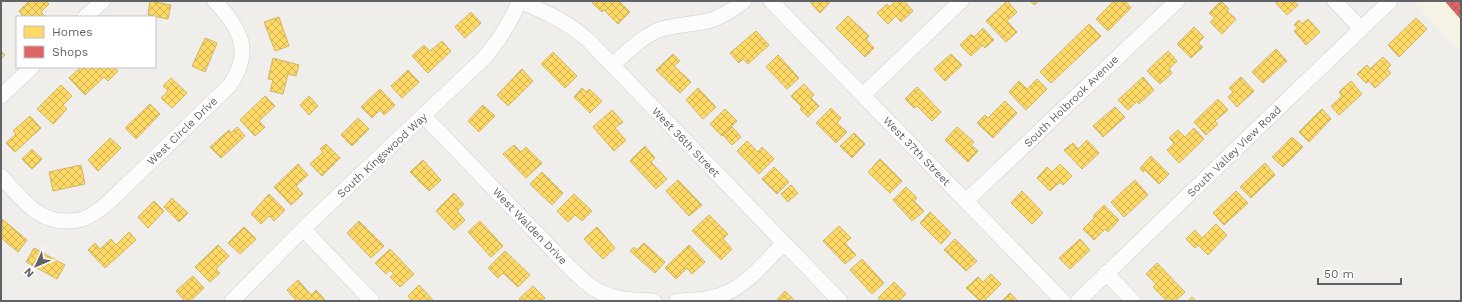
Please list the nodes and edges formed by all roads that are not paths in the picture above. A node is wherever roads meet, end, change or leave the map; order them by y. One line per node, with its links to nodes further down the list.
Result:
1 (102, 1): 10 (street)
2 (215, 1): 17 (street, West Circle Drive)
3 (520, 1): 12 (street, West 36th Street); 16 (street, South Kingswood Way)
4 (744, 1): 12 (street)
5 (771, 1): 14 (street, West 37th Street)
6 (961, 1): 14 (street)
7 (1177, 1): 18 (street, South Holbrook Avenue)
8 (1334, 1): 11 (street)
9 (1390, 1): 11 (street, South Valley View Road)
10 (87, 16)
11 (1361, 29): 21 (street, South Valley View Road)
12 (612, 65): 20 (street, West 36th Street)
13 (31, 68): 15 (street)
14 (863, 95): 18 (street, West 37th Street)
15 (1, 96)
16 (424, 116): 19 (street, South Kingswood Way); 24 (street, West Walden Drive)
17 (1, 176)
18 (966, 201): 27 (street, West 37th Street)
19 (303, 229): 22 (street, South Kingswood Way); 23 (street)
20 (784, 243): 25 (street); 26 (street, West 36th Street)
21 (1106, 274): 28 (street, South Valley View Road); 29 (street)
22 (232, 301)
23 (372, 301)
24 (654, 301)
25 (678, 301)
26 (840, 301)
27 (1063, 301)
28 (1078, 301)
29 (1133, 301)

